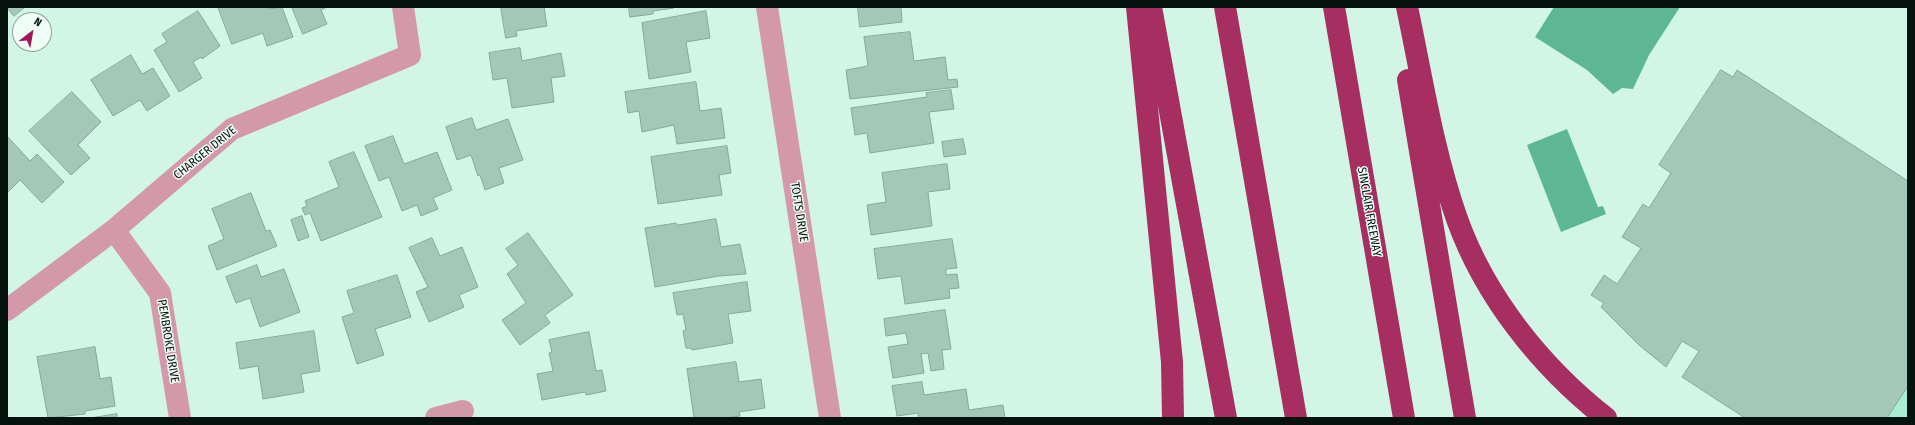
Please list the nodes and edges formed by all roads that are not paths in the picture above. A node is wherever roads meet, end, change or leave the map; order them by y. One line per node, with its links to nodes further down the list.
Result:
1 (403, 7): 9 (street, CHARGER DRIVE)
2 (767, 7): 14 (street, TOFTS DRIVE)
3 (1137, 7): 15 (highway)
4 (1151, 7): 16 (highway)
5 (1225, 7): 17 (highway)
6 (1334, 7): 18 (highway, SINCLAIR FREEWAY)
7 (1397, 7): 19 (highway)
8 (1407, 7): 20 (highway)
9 (114, 230): 10 (street, CHARGER DRIVE); 12 (street, PEMBROKE DRIVE)
10 (7, 310)
11 (463, 411): 13 (street)
12 (180, 418)
13 (436, 418)
14 (830, 418)
15 (1173, 418)
16 (1226, 418)
17 (1296, 418)
18 (1404, 418)
19 (1465, 418)
20 (1606, 418)

